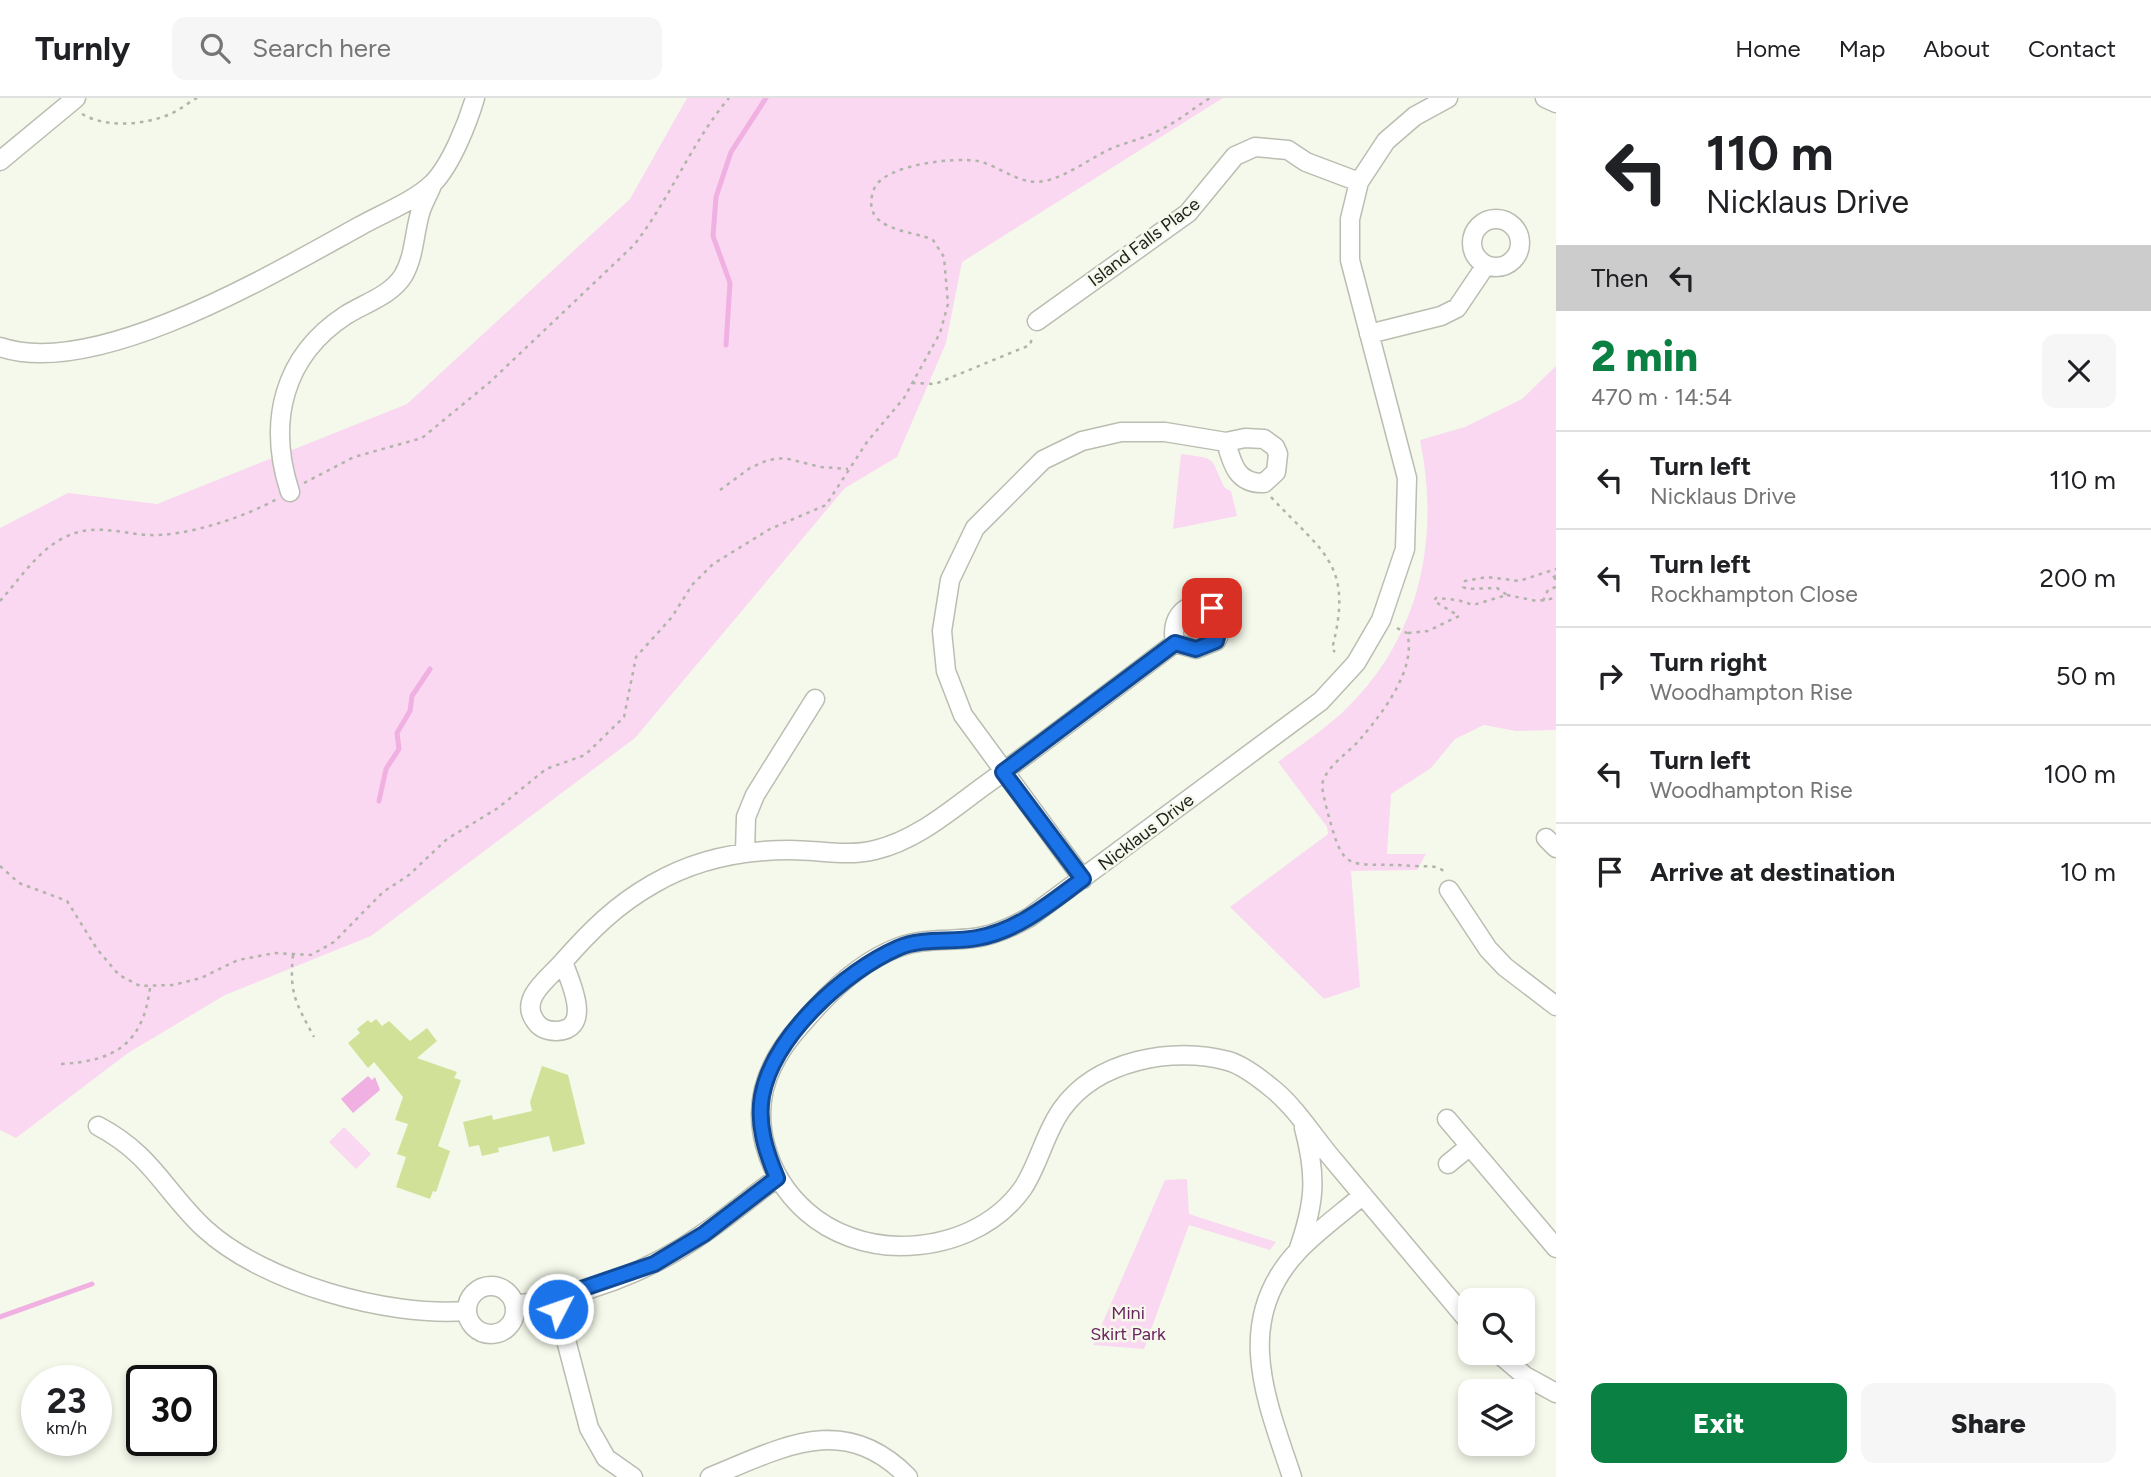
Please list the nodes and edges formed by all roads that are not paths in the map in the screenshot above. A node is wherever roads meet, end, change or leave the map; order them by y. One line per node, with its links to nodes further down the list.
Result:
1 (475, 98): 7 (street)
2 (1448, 98): 8 (street, Nicklaus Drive)
3 (1545, 98): 5 (street)
4 (72, 101): 6 (street)
5 (1556, 103)
6 (0, 161)
7 (434, 182): 12 (street); 14 (street)
8 (1359, 182): 10 (street, Island Falls Place); 11 (street, Nicklaus Drive)
9 (1486, 265): 11 (street)
10 (1037, 321)
11 (1369, 334): 19 (street, Nicklaus Drive)
12 (0, 347)
13 (1226, 442): 17 (street)
14 (290, 492)
15 (1175, 643): 17 (street)
16 (815, 699): 18 (street)
17 (1003, 772): 18 (street); 19 (street)
18 (745, 852): 21 (street)
19 (1083, 879): 28 (street, Nicklaus Drive)
20 (1448, 882): 22 (street)
21 (563, 962)
22 (1556, 1006)
23 (1447, 1119): 26 (street)
24 (1302, 1123): 28 (street, Nicklaus Drive); 29 (street, Nicklaus Drive); 31 (street, Nicklaus Drive)
25 (98, 1126): 35 (street)
26 (1470, 1146): 27 (street); 30 (street)
27 (1448, 1164)
28 (777, 1178): 32 (street)
29 (1363, 1195): 31 (street); 34 (street, Nicklaus Drive)
30 (1556, 1248)
31 (1298, 1251): 41 (street)
32 (555, 1298): 33 (street); 38 (street)
33 (515, 1305): 35 (street); 35 (street)
34 (1458, 1309)
35 (466, 1311)
36 (1512, 1365): 37 (street)
37 (1556, 1393)
38 (633, 1477)
39 (710, 1477): 40 (street)
40 (908, 1477)
41 (1292, 1477)

